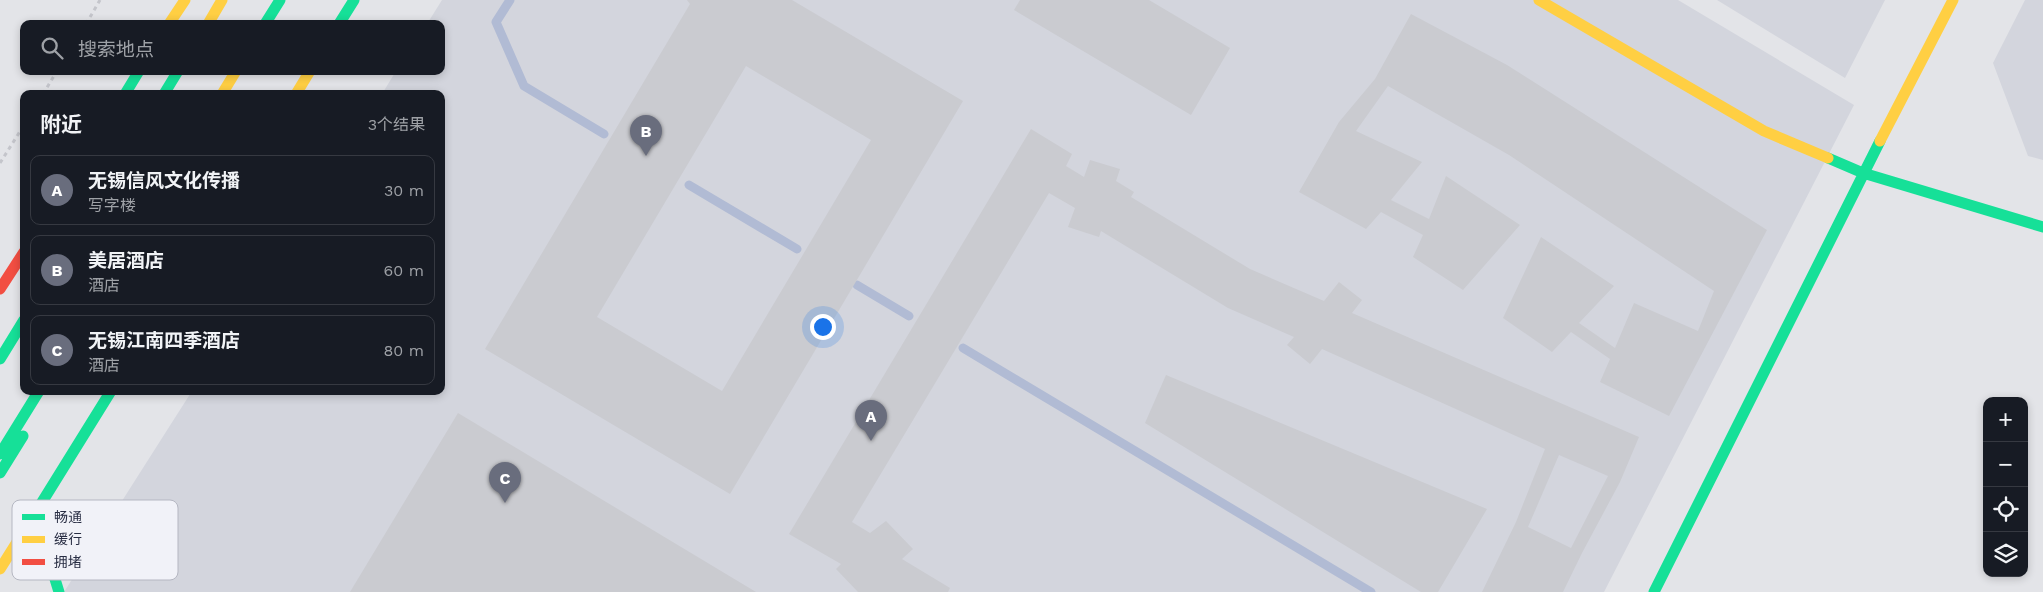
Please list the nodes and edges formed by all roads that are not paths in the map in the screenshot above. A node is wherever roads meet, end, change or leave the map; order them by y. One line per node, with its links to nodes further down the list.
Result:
1 (184, 0): 7 (main road)
2 (222, 0): 8 (main road)
3 (354, 0): 11 (main road)
4 (1539, 0): 22 (main road)
5 (1953, 0): 22 (main road)
6 (284, 4): 9 (main road); 10 (main road)
7 (172, 20)
8 (210, 20)
9 (269, 20)
10 (280, 20)
11 (342, 20)
12 (137, 75): 17 (main road)
13 (176, 75): 18 (main road)
14 (234, 75): 19 (main road)
15 (247, 75): 20 (main road)
16 (308, 75): 21 (main road)
17 (127, 90)
18 (166, 90)
19 (224, 90)
20 (237, 90)
21 (298, 90)
22 (1863, 173): 23 (main road); 38 (main road)
23 (2043, 228)
24 (20, 258): 25 (main road)
25 (0, 290)
26 (20, 326): 27 (main road)
27 (0, 359)
28 (37, 395): 31 (main road)
29 (49, 395): 32 (main road)
30 (109, 395): 33 (main road)
31 (0, 454)
32 (0, 473)
33 (43, 500)
34 (12, 550): 35 (main road)
35 (0, 569)
36 (55, 580): 37 (main road)
37 (59, 592)
38 (1654, 592)

